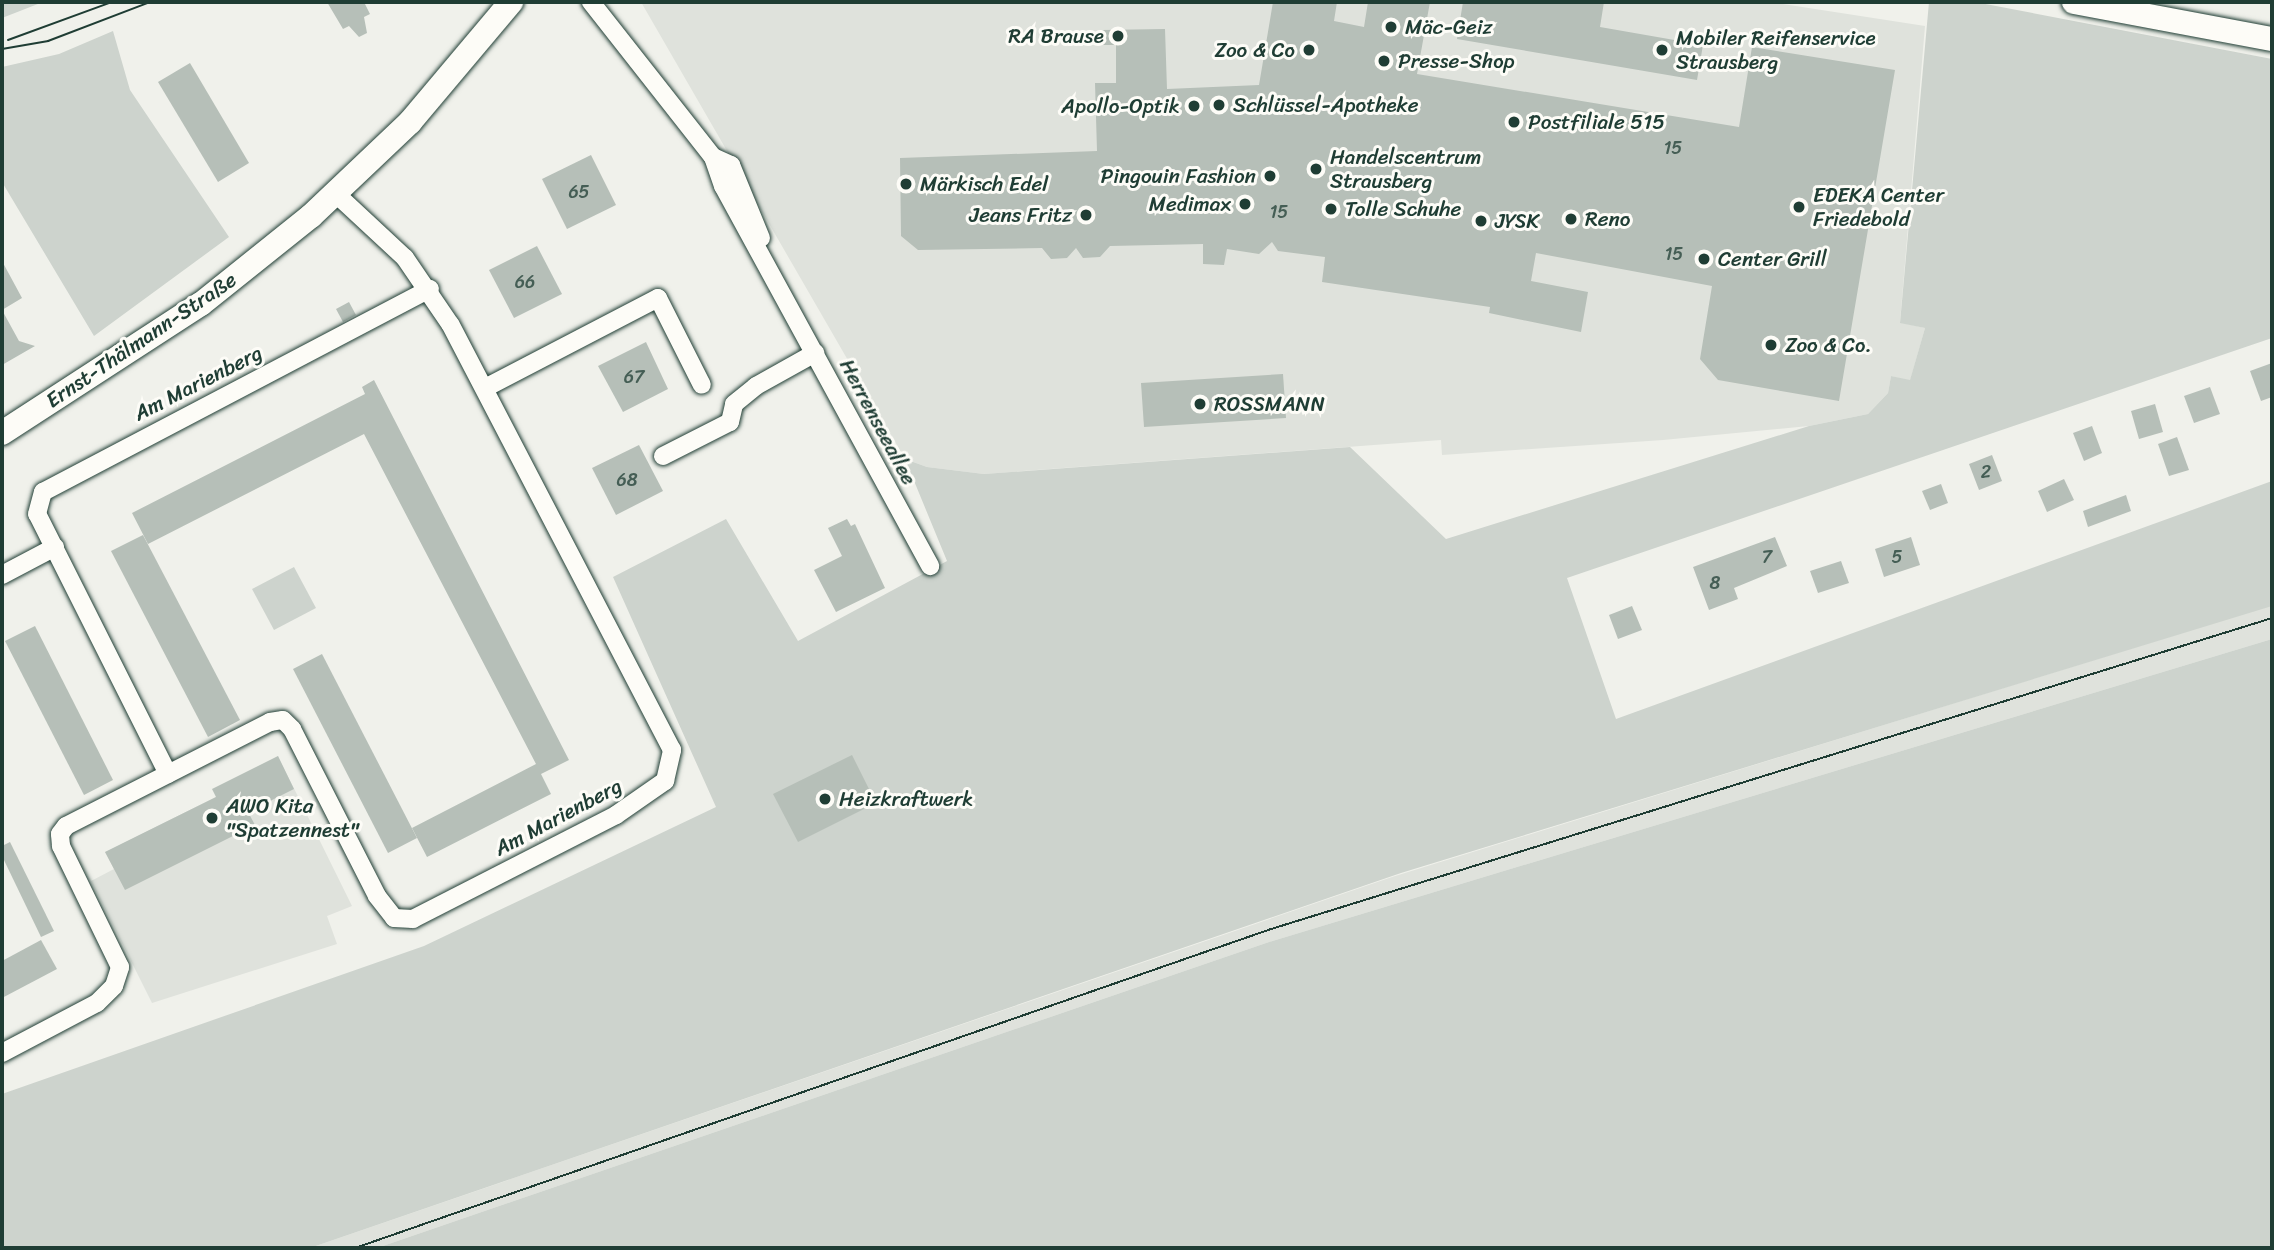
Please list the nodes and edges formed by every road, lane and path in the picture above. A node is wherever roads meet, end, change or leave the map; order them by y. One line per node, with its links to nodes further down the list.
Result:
1 (511, 2): 5 (main road, Ernst-Thälmann-Straße)
2 (591, 2): 7 (street, Herrenseeallee)
3 (2074, 2): 4 (main road)
4 (2272, 39)
5 (335, 193): 6 (street, Am Marienberg); 10 (main road, Ernst-Thälmann-Straße)
6 (430, 289): 9 (street, Am Marienberg); 12 (street, Am Marienberg)
7 (815, 353): 11 (street); 13 (street, Herrenseeallee)
8 (702, 385): 9 (street)
9 (485, 388): 15 (street, Am Marienberg)
10 (2, 433)
11 (663, 456)
12 (55, 547): 14 (street); 15 (street, Am Marienberg)
13 (930, 566)
14 (2, 575)
15 (168, 774): 16 (street, Am Marienberg)
16 (2, 1053)

